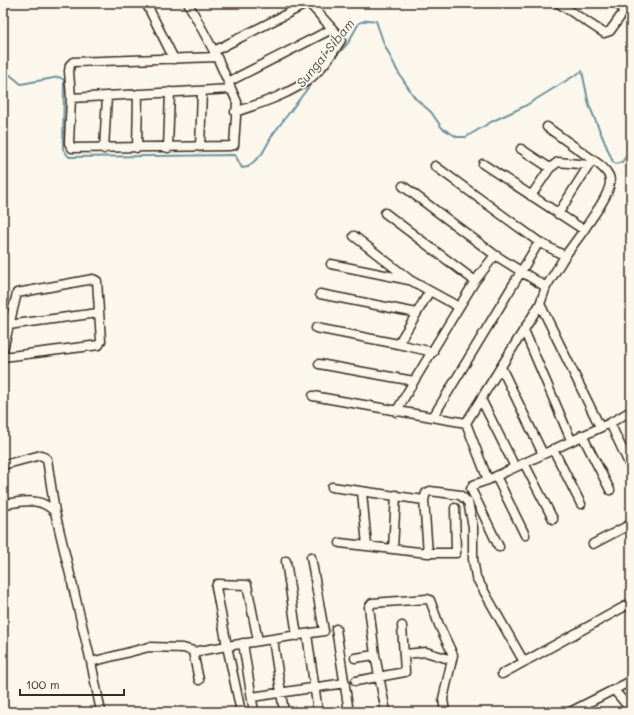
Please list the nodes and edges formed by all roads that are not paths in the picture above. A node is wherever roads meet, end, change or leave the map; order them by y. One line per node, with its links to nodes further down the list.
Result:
1 (146, 3): 9 (street)
2 (188, 3): 8 (street)
3 (309, 3): 7 (street); 8 (street)
4 (558, 3): 6 (street)
5 (616, 3): 6 (street)
6 (628, 6)
7 (332, 29): 10 (street); 16 (street)
8 (215, 54): 9 (street); 10 (street)
9 (174, 59): 15 (street)
10 (229, 85): 11 (street); 16 (street)
11 (202, 91): 12 (street); 18 (street)
12 (170, 92): 13 (street); 20 (street)
13 (138, 94): 14 (street); 19 (street)
14 (107, 96): 15 (street); 21 (street)
15 (71, 98): 21 (street)
16 (235, 112): 18 (street)
17 (548, 127): 23 (street)
18 (200, 147): 20 (street)
19 (137, 148): 20 (street); 21 (street)
20 (168, 148)
21 (104, 149)
22 (521, 149): 26 (street)
23 (591, 163): 26 (street); 30 (street); 31 (street)
24 (483, 164): 28 (street)
25 (435, 166): 33 (street)
26 (550, 168): 28 (street)
27 (403, 186): 34 (street)
28 (531, 196): 30 (street)
29 (384, 214): 39 (street)
30 (558, 214): 31 (street)
31 (584, 230): 35 (street)
32 (354, 236): 38 (street)
33 (539, 242): 35 (street); 37 (street)
34 (495, 255): 37 (street); 39 (street)
35 (566, 256): 40 (street)
36 (331, 264): 38 (street)
37 (522, 271): 40 (street); 61 (street)
38 (410, 280): 41 (street)
39 (475, 281): 44 (street)
40 (546, 287): 43 (street)
41 (429, 292): 44 (street); 46 (street)
42 (320, 294): 46 (street)
43 (540, 304): 49 (street); 64 (street)
44 (459, 307): 52 (street)
45 (98, 313): 47 (street); 47 (street); 53 (street)
46 (417, 313): 50 (street)
47 (8, 325): 51 (street)
48 (316, 328): 50 (street)
49 (524, 330): 55 (street); 66 (street)
50 (398, 344): 52 (street)
51 (3, 350)
52 (433, 352): 56 (street)
53 (3, 357)
54 (318, 364): 56 (street)
55 (501, 367): 58 (street); 68 (street)
56 (414, 381): 60 (street)
57 (313, 396): 60 (street)
58 (481, 399): 63 (street); 71 (street)
59 (631, 411): 62 (street)
60 (396, 412): 61 (street)
61 (433, 417): 63 (street)
62 (610, 422): 64 (street); 72 (street)
63 (466, 423): 74 (street)
64 (600, 427): 65 (street)
65 (582, 435): 66 (street); 76 (street)
66 (571, 440): 67 (street)
67 (554, 449): 68 (street); 81 (street)
68 (543, 454): 69 (street)
69 (524, 463): 71 (street); 84 (street)
70 (3, 465): 83 (street)
71 (515, 467): 73 (street)
72 (631, 468)
73 (496, 476): 74 (street); 86 (street)
74 (488, 480): 90 (street)
75 (332, 487): 77 (street)
76 (610, 490)
77 (362, 492): 78 (street); 89 (street)
78 (396, 496): 79 (street); 91 (street)
79 (424, 500): 92 (street); 110 (street)
80 (3, 504): 83 (street)
81 (581, 504)
82 (455, 508): 92 (street)
83 (55, 512): 109 (street)
84 (553, 519)
85 (631, 524): 88 (street)
86 (525, 535)
87 (340, 542): 89 (street)
88 (593, 544)
89 (367, 546): 91 (street)
90 (499, 547)
91 (393, 549): 92 (street)
92 (428, 553)
93 (311, 558): 98 (street)
94 (286, 561): 99 (street)
95 (631, 604): 110 (street)
96 (402, 626): 105 (street)
97 (336, 629): 116 (street)
98 (307, 634): 99 (street); 117 (street)
99 (297, 636): 100 (street)
100 (273, 639): 101 (street); 119 (street)
101 (258, 641): 102 (street); 103 (street)
102 (243, 643): 103 (street); 120 (street)
103 (227, 646): 104 (street); 123 (street)
104 (194, 651): 109 (street); 113 (street)
105 (405, 654): 108 (street); 112 (street)
106 (375, 655): 107 (street); 108 (street); 112 (street)
107 (355, 658)
108 (452, 660): 129 (street)
109 (92, 662): 122 (street)
110 (524, 662): 111 (street)
111 (502, 674)
112 (379, 678): 115 (street); 128 (street)
113 (199, 680)
114 (631, 681): 118 (street)
115 (356, 682)
116 (345, 683): 117 (street); 127 (street)
117 (314, 687): 119 (street); 126 (street)
118 (614, 690): 121 (street); 130 (street)
119 (282, 692): 120 (street); 125 (street)
120 (252, 697): 124 (street)
121 (631, 710)
122 (101, 712)
123 (241, 712)
124 (254, 712)
125 (284, 712)
126 (318, 712)
127 (349, 712)
128 (386, 712)
129 (445, 712)
130 (570, 712)

